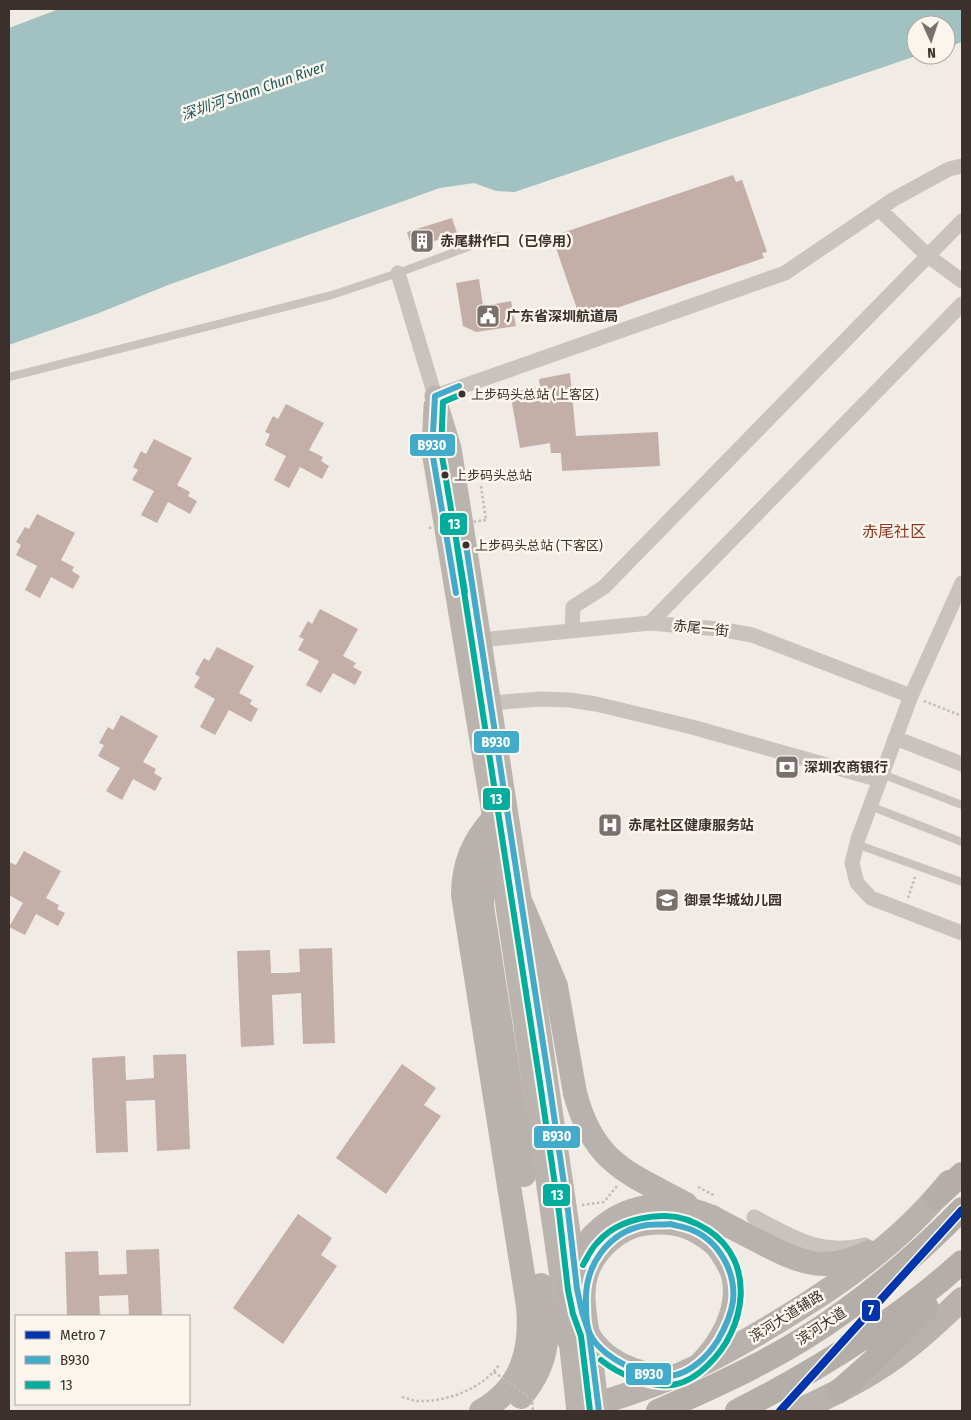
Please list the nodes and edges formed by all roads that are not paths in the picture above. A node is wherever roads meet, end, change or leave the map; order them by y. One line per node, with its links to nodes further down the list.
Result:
1 (962, 166): 2 (street)
2 (879, 209): 5 (street); 10 (street)
3 (962, 221): 5 (street)
4 (498, 236): 6 (lane)
5 (928, 256): 7 (street); 13 (street)
6 (398, 273): 9 (lane); 10 (street)
7 (962, 281)
8 (962, 304): 12 (street)
9 (9, 377)
10 (435, 396): 14 (main road); 22 (main road)
11 (962, 583): 15 (street)
12 (650, 623): 13 (street, 赤尾一街); 15 (street, 赤尾一街)
13 (572, 631): 14 (street, 赤尾一街)
14 (480, 640): 16 (main road)
15 (911, 696): 17 (street)
16 (490, 703): 19 (street); 26 (main road)
17 (895, 738): 18 (street); 19 (street)
18 (962, 764)
19 (881, 777): 20 (lane); 21 (street)
20 (962, 805)
21 (870, 806): 23 (lane); 24 (street)
22 (493, 819): 37 (main road, bridge); 41 (main road); 42 (main road)
23 (962, 842)
24 (856, 844): 25 (lane); 27 (street)
25 (962, 882)
26 (522, 906): 31 (main road, bridge); 39 (main road)
27 (962, 933)
28 (960, 1170): 29 (highway); 32 (street)
29 (936, 1198): 33 (main road, 滨河大道辅路)
30 (962, 1209): 45 (highway, 滨河大道)
31 (712, 1217): 33 (main road); 37 (main road, bridge)
32 (754, 1217)
33 (895, 1238): 38 (main road, 滨河大道辅路)
34 (962, 1262): 46 (highway)
35 (962, 1268): 40 (highway)
36 (962, 1299): 40 (main road)
37 (569, 1340): 43 (main road, bridge)
38 (694, 1368): 39 (main road, 滨河大道辅路); 44 (main road, bridge)
39 (670, 1377): 43 (main road, 滨河大道辅路)
40 (838, 1392): 47 (main road)
41 (481, 1411)
42 (507, 1411)
43 (575, 1411)
44 (599, 1411)
45 (658, 1411)
46 (737, 1411)
47 (798, 1411)

